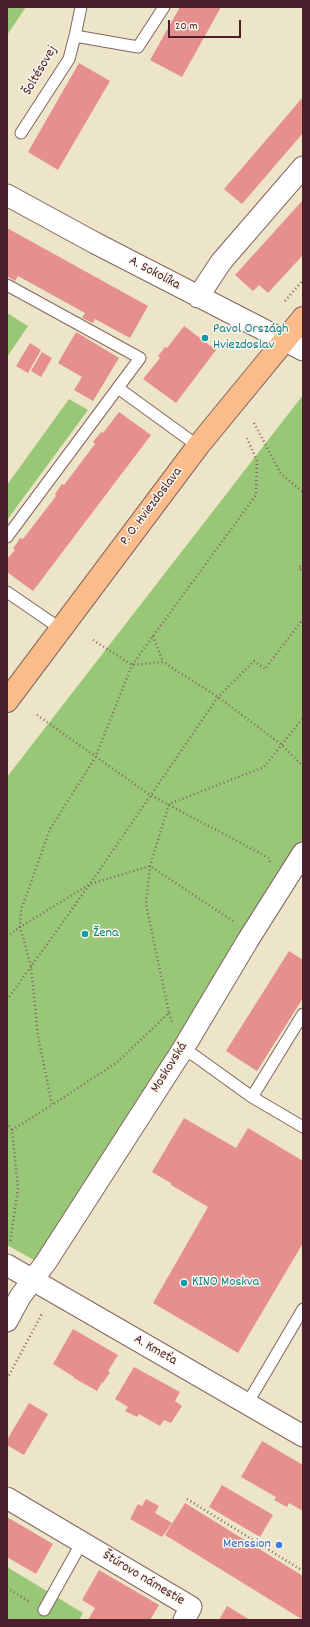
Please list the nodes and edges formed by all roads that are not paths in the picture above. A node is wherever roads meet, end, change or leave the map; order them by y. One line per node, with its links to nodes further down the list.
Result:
1 (81, 7): 3 (lane)
2 (164, 7): 3 (lane, Šoltésovej)
3 (75, 36): 4 (lane, Šoltésovej)
4 (22, 133)
5 (303, 166): 8 (street)
6 (7, 195): 8 (street, A. Sokolíka)
7 (7, 285): 12 (lane)
8 (198, 297): 10 (street, A. Sokolíka)
9 (303, 318): 10 (main road, P. O. Hviezdoslava)
10 (284, 340): 11 (street, A. Sokolíka); 13 (main road, P. O. Hviezdoslava)
11 (303, 350)
12 (118, 388): 13 (lane); 14 (lane)
13 (198, 446): 16 (main road, P. O. Hviezdoslava)
14 (7, 537)
15 (7, 592): 16 (lane)
16 (61, 629): 17 (main road, P. O. Hviezdoslava)
17 (7, 701)
18 (303, 853): 20 (street, Moskovská)
19 (303, 1014): 21 (lane)
20 (183, 1049): 21 (lane); 24 (street, Moskovská)
21 (252, 1097): 22 (lane)
22 (303, 1128)
23 (7, 1265): 24 (street, A. Kmeťa)
24 (33, 1280): 26 (street); 27 (street, A. Kmeťa)
25 (303, 1309): 27 (lane)
26 (7, 1321)
27 (247, 1404): 28 (street, A. Kmeťa)
28 (303, 1436)
29 (7, 1498): 30 (street, Štúrovo námestie)
30 (82, 1542): 31 (lane); 32 (street, Štúrovo námestie)
31 (44, 1610)
32 (184, 1620)

